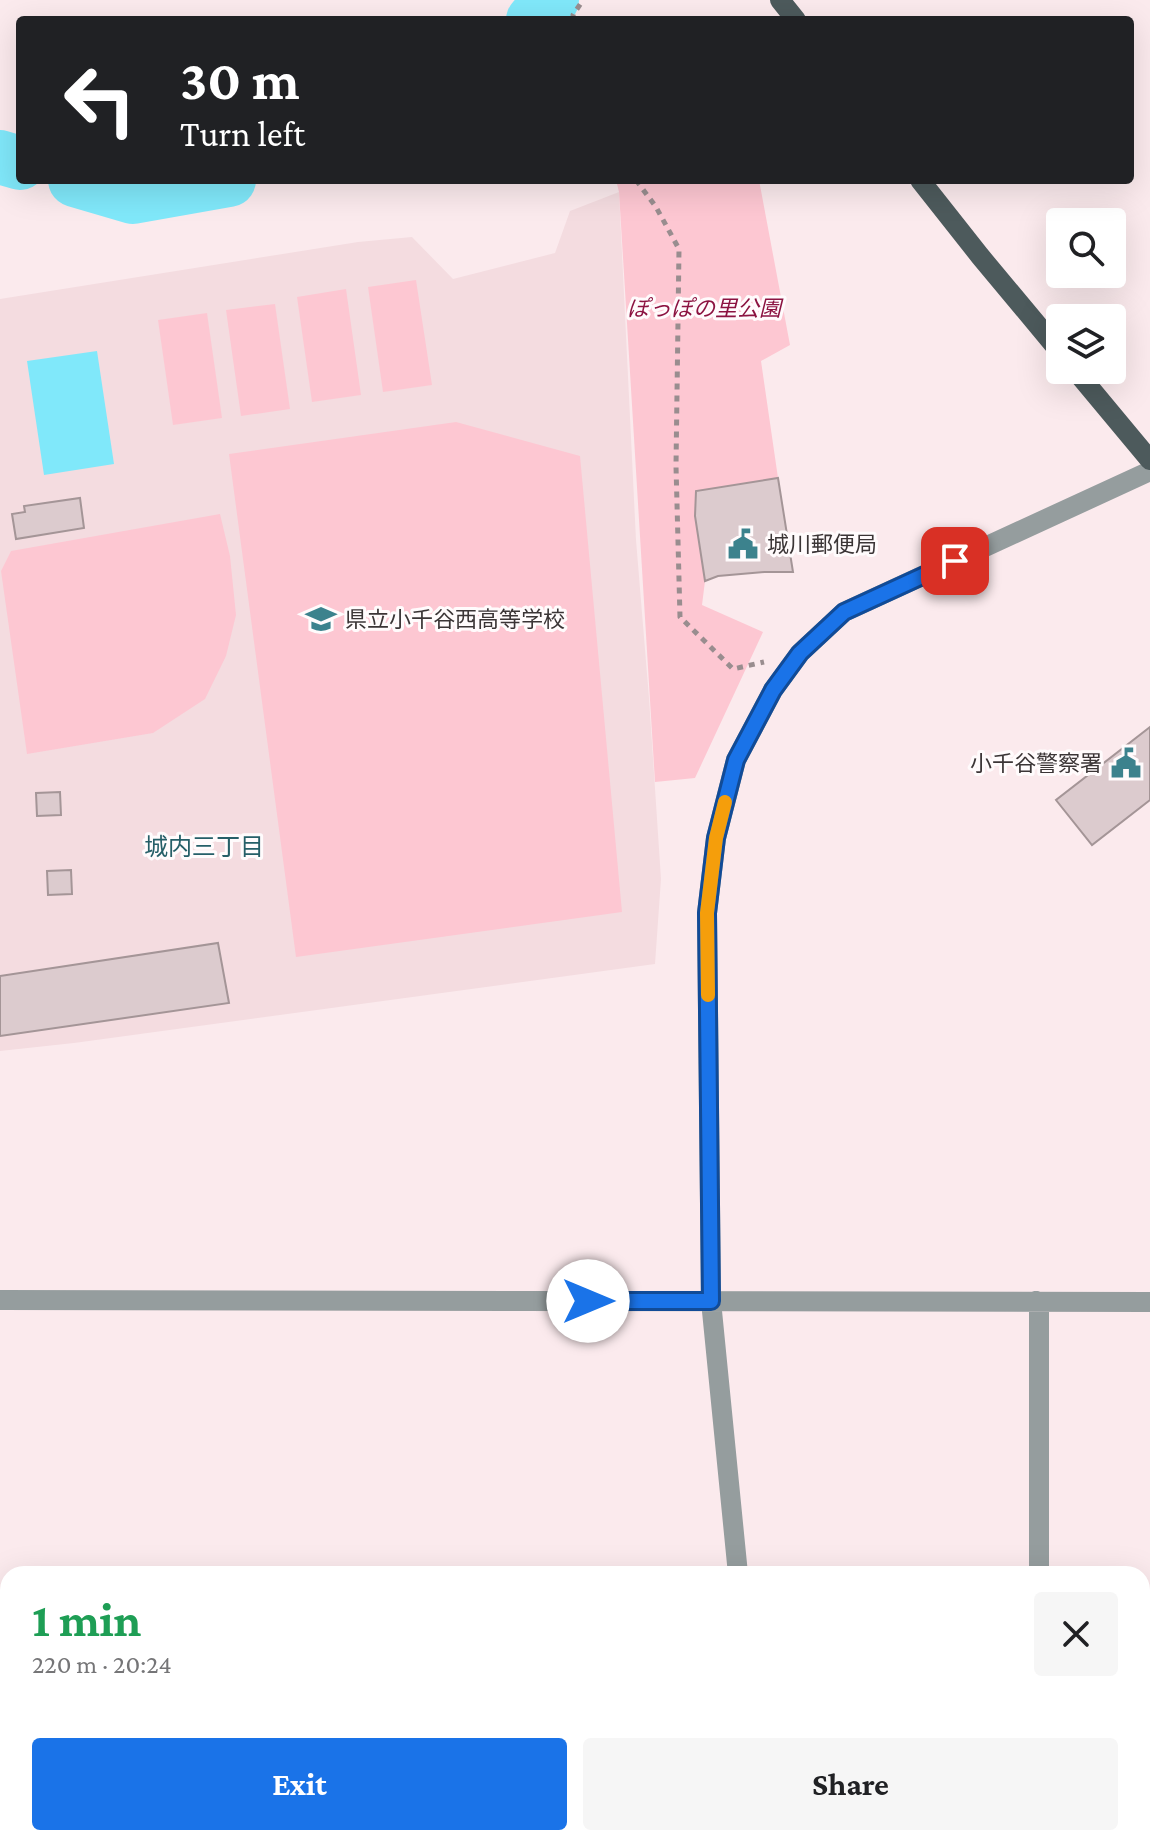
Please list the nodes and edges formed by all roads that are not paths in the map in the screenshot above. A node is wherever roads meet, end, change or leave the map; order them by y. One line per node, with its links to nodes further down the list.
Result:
1 (780, 0): 2 (main road)
2 (793, 16)
3 (923, 184): 4 (main road)
4 (1046, 335)
5 (1087, 384): 6 (main road)
6 (1150, 460)
7 (1150, 471): 9 (street)
8 (0, 1300): 9 (street)
9 (711, 1301): 10 (street); 12 (street)
10 (1036, 1301): 11 (street); 13 (street)
11 (1150, 1302)
12 (737, 1566)
13 (1039, 1566)

